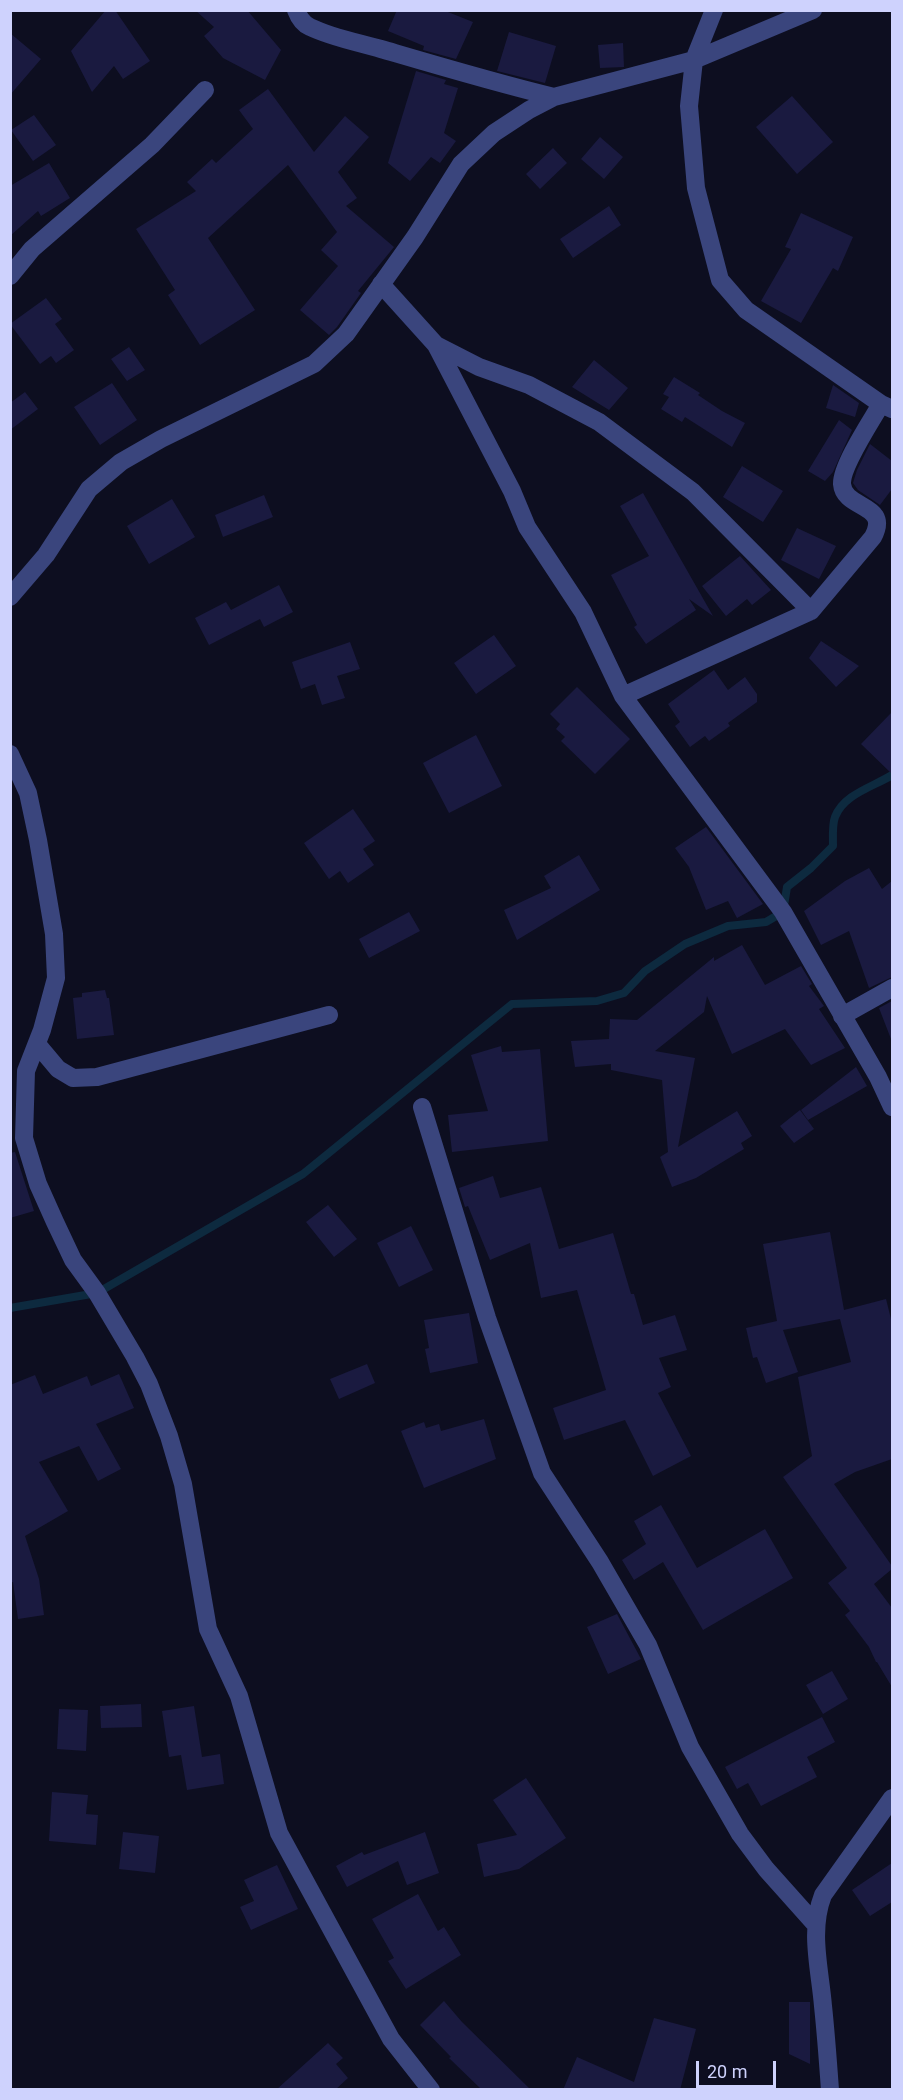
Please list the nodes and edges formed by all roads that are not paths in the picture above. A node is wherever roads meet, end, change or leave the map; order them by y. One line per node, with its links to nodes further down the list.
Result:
1 (296, 10): 6 (street)
2 (714, 10): 4 (street)
3 (813, 10): 4 (street)
4 (694, 60): 6 (street); 10 (street)
5 (205, 90): 7 (street)
6 (554, 97): 8 (street)
7 (10, 276)
8 (381, 284): 9 (street); 11 (street)
9 (436, 345): 12 (street); 13 (street)
10 (887, 406): 12 (street)
11 (10, 597)
12 (811, 611): 13 (street)
13 (623, 696): 17 (street)
14 (11, 757): 18 (street)
15 (892, 988): 17 (street)
16 (329, 1015): 18 (street)
17 (842, 1016): 20 (street)
18 (37, 1044): 23 (street)
19 (422, 1107): 22 (street)
20 (892, 1107)
21 (892, 1798): 22 (street)
22 (816, 1925): 24 (street)
23 (431, 2090)
24 (830, 2090)

